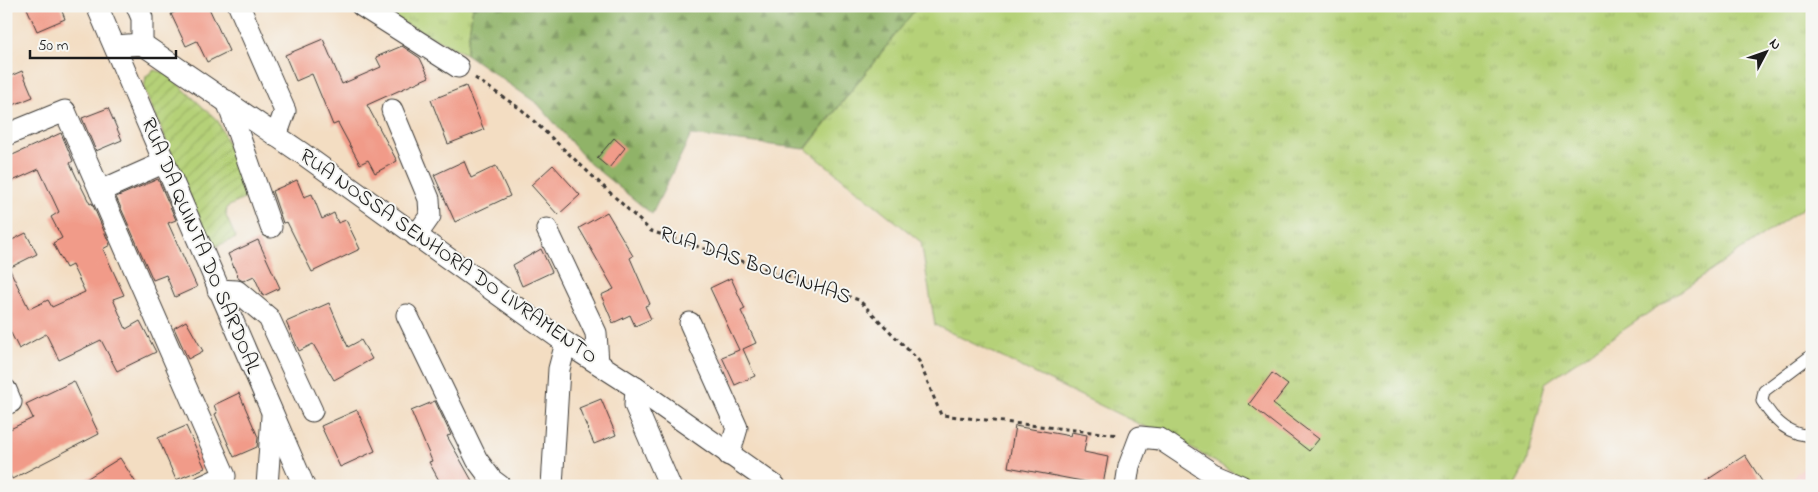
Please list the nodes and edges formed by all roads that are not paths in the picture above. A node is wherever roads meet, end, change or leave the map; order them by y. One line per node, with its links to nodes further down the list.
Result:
1 (97, 6): 6 (street, RUA DA QUINTA DO SARDOAL)
2 (137, 6): 5 (street)
3 (239, 6): 11 (street)
4 (362, 6): 7 (street)
5 (142, 44): 6 (street); 8 (street, RUA NOSSA SENHORA DO LIVRAMENTO)
6 (115, 46): 12 (street, RUA DA QUINTA DO SARDOAL)
7 (458, 67)
8 (227, 101): 11 (street, RUA NOSSA SENHORA DO LIVRAMENTO); 14 (street)
9 (392, 110): 16 (street)
10 (6, 135): 13 (street)
11 (276, 136): 16 (street, RUA NOSSA SENHORA DO LIVRAMENTO)
12 (163, 163): 13 (street); 17 (street, RUA DA QUINTA DO SARDOAL)
13 (100, 191): 30 (street)
14 (271, 227)
15 (547, 229): 22 (street)
16 (416, 236): 20 (street, RUA NOSSA SENHORA DO LIVRAMENTO)
17 (218, 290): 26 (street); 27 (street, RUA DA QUINTA DO SARDOAL)
18 (407, 316): 33 (street)
19 (690, 323): 29 (street)
20 (566, 343): 22 (street, RUA NOSSA SENHORA DO LIVRAMENTO); 34 (street)
21 (1812, 355): 28 (lane)
22 (598, 363): 23 (street, RUA NOSSA SENHORA DO LIVRAMENTO)
23 (636, 388): 29 (street, RUA NOSSA SENHORA DO LIVRAMENTO); 35 (street)
24 (6, 390): 25 (street)
25 (6, 404)
26 (312, 411)
27 (272, 413): 31 (street); 32 (street, RUA DA QUINTA DO SARDOAL)
28 (1812, 430)
29 (729, 455): 36 (street, RUA NOSSA SENHORA DO LIVRAMENTO)
30 (203, 486)
31 (267, 486)
32 (304, 486)
33 (500, 486)
34 (552, 486)
35 (670, 486)
36 (775, 486)
37 (1126, 486): 38 (street)
38 (1241, 486)

